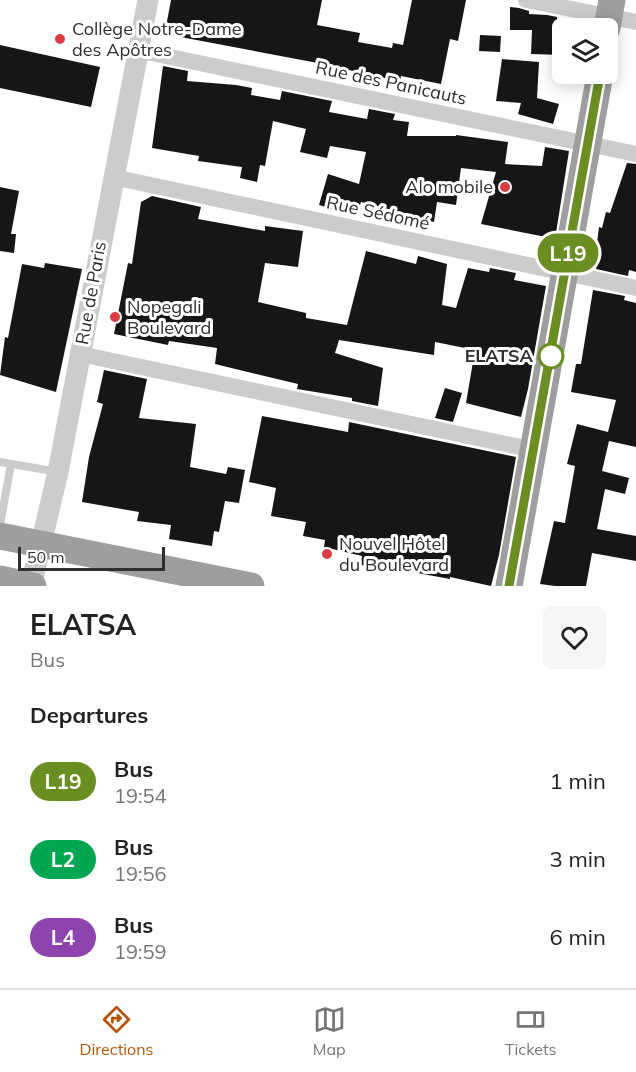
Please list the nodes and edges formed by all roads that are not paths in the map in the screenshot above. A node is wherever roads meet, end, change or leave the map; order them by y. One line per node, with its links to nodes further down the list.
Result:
1 (148, 0): 5 (street, Rue de Paris)
2 (526, 0): 3 (street)
3 (610, 15): 4 (street)
4 (636, 22)
5 (137, 50): 7 (street, Rue des Panicauts); 9 (street, Rue de Paris)
6 (598, 84): 7 (highway)
7 (589, 144): 8 (street, Rue des Panicauts); 10 (highway)
8 (636, 154)
9 (113, 177): 10 (street, Rue Sédomé); 12 (street, Rue de Paris)
10 (565, 272): 11 (street, Rue Sédomé); 13 (highway)
11 (636, 288)
12 (80, 354): 13 (street); 16 (street, Rue de Paris)
13 (534, 450): 24 (highway)
14 (0, 462): 15 (lane)
15 (11, 464): 16 (lane); 17 (lane)
16 (58, 472): 20 (street, Rue de Paris)
17 (2, 500): 18 (lane)
18 (0, 525)
19 (0, 536): 20 (highway)
20 (41, 543): 22 (street, Rue de Paris); 23 (highway)
21 (0, 579): 22 (highway)
22 (31, 586)
23 (251, 586)
24 (509, 586)

